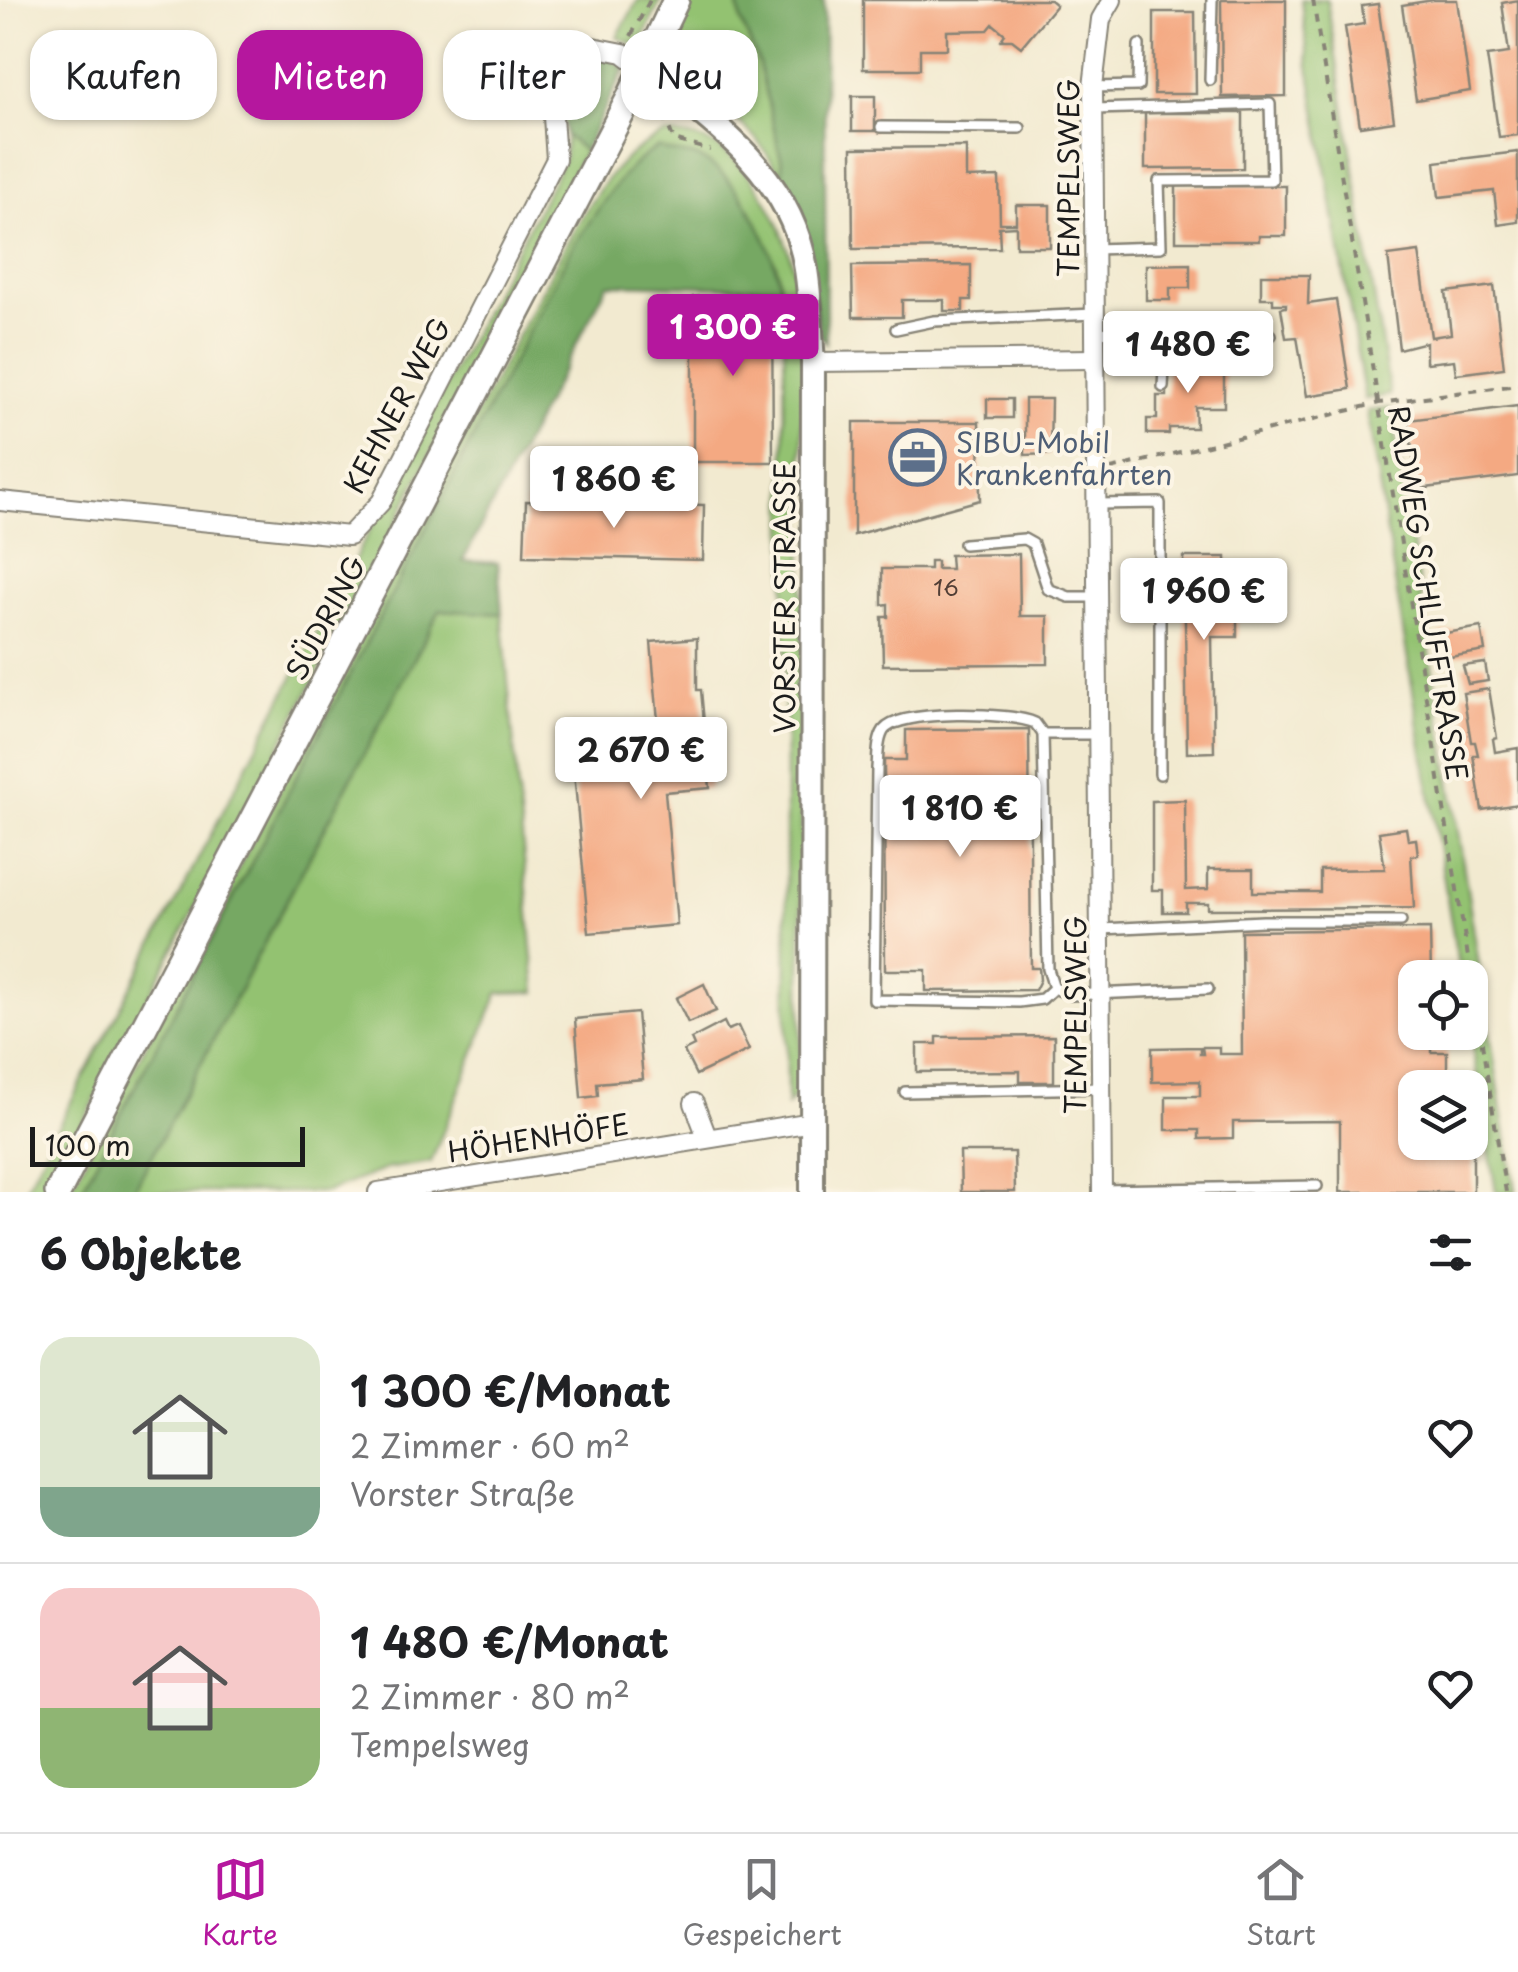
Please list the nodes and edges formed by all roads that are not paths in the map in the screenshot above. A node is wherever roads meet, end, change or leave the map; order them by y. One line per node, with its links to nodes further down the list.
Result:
1 (676, 0): 4 (main road, SÜDRING)
2 (1112, 0): 8 (street, TEMPELSWEG)
3 (1212, 0): 7 (lane)
4 (662, 30)
5 (1138, 45): 8 (lane)
6 (621, 53): 22 (street, KEHNER WEG)
7 (1210, 80)
8 (1094, 87): 9 (street, TEMPELSWEG)
9 (1094, 108): 14 (street, TEMPELSWEG); 14 (lane)
10 (621, 114): 42 (main road, SÜDRING)
11 (710, 120): 20 (street, VORSTER STRASSE)
12 (881, 127): 13 (lane)
13 (1020, 128)
14 (1094, 250): 15 (street, TEMPELSWEG)
15 (1094, 323): 16 (lane); 18 (lane); 19 (street, TEMPELSWEG)
16 (896, 329)
17 (1271, 335): 18 (lane)
18 (1166, 336): 21 (lane)
19 (1094, 358): 20 (street); 23 (street, TEMPELSWEG)
20 (813, 362): 37 (street, VORSTER STRASSE)
21 (1163, 387)
22 (0, 501)
23 (1097, 504): 25 (street, TEMPELSWEG); 28 (lane)
24 (964, 544): 25 (lane)
25 (1098, 596): 27 (street, TEMPELSWEG)
26 (1043, 734): 27 (lane); 31 (lane); 31 (lane)
27 (1100, 734): 30 (street, TEMPELSWEG)
28 (1160, 774)
29 (1401, 921): 30 (lane)
30 (1102, 929): 33 (street, TEMPELSWEG)
31 (1054, 988): 33 (lane)
32 (1208, 989): 33 (lane)
33 (1102, 993): 34 (street, TEMPELSWEG)
34 (1102, 1088): 35 (lane); 41 (street, TEMPELSWEG)
35 (905, 1092)
36 (694, 1102): 38 (street)
37 (812, 1122): 38 (street, HÖHENHÖFE); 43 (street, VORSTER STRASSE)
38 (707, 1138): 40 (street, HÖHENHÖFE)
39 (1318, 1186): 41 (lane)
40 (383, 1191)
41 (1102, 1191)
42 (58, 1192)
43 (812, 1192)

